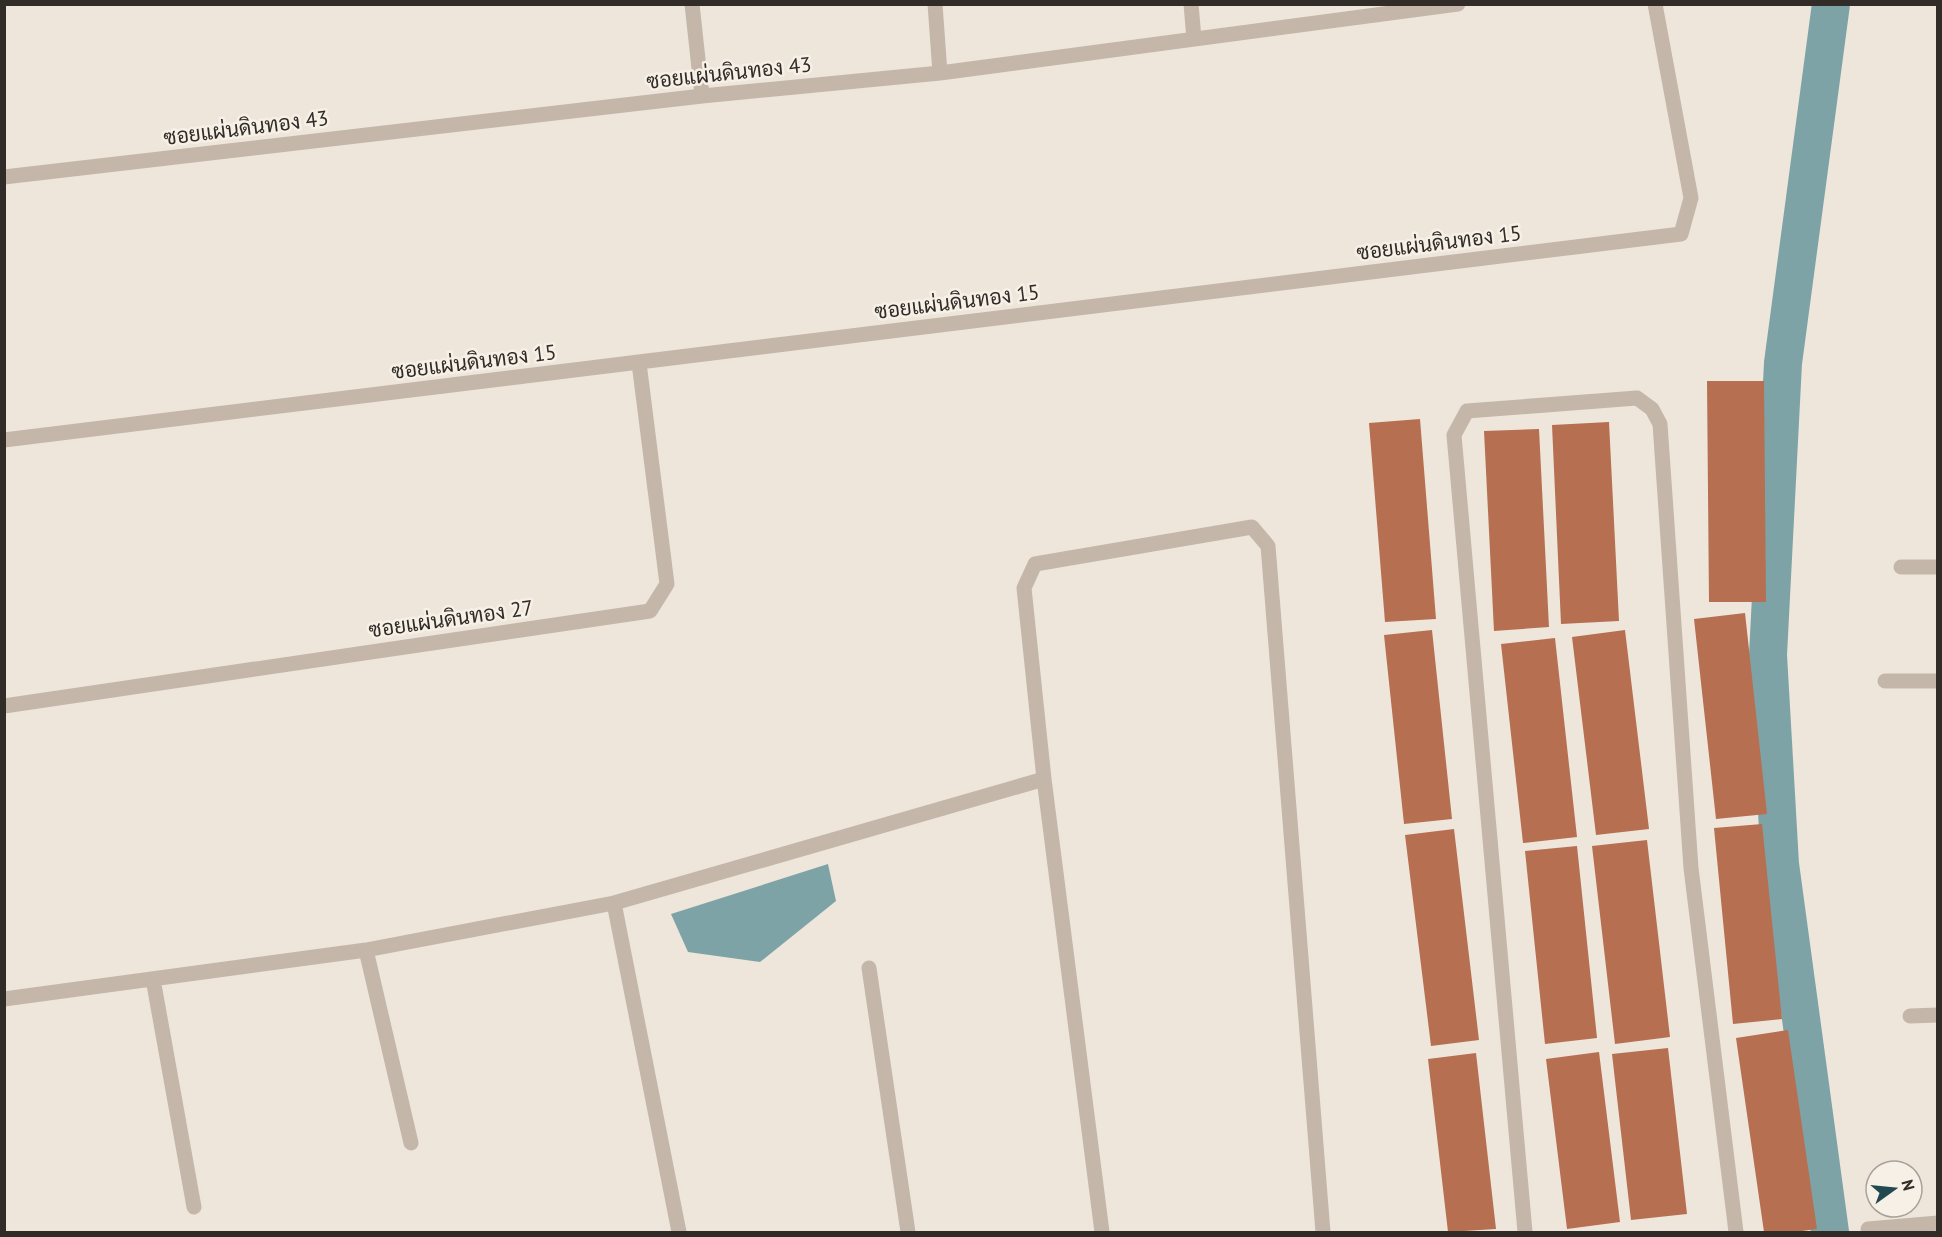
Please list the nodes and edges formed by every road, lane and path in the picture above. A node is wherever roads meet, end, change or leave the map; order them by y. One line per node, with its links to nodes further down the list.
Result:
1 (692, 4): 9 (street)
2 (935, 4): 8 (street)
3 (1191, 4): 7 (street)
4 (1458, 4): 6 (street, ซอยแผ่นดินทอง 43)
5 (1655, 4): 11 (street, ซอยแผ่นดินทอง 15)
6 (1428, 7): 7 (street, ซอยแผ่นดินทอง 43)
7 (1194, 39): 8 (street, ซอยแผ่นดินทอง 43)
8 (940, 73): 9 (street, ซอยแผ่นดินทอง 43)
9 (702, 96): 10 (street, ซอยแผ่นดินทอง 43)
10 (4, 177)
11 (639, 363): 12 (street, ซอยแผ่นดินทอง 15); 17 (street, ซอยแผ่นดินทอง 27)
12 (4, 440)
13 (1901, 567): 14 (street)
14 (1938, 567)
15 (1885, 681): 16 (street)
16 (1938, 681)
17 (4, 706)
18 (1044, 779): 19 (street); 32 (street); 33 (street)
19 (614, 903): 20 (street); 30 (street)
20 (366, 950): 22 (street); 26 (street)
21 (869, 968): 31 (street)
22 (153, 979): 23 (street); 27 (street)
23 (4, 999)
24 (1938, 1015): 25 (street)
25 (1910, 1016)
26 (411, 1143)
27 (194, 1208)
28 (1938, 1223): 29 (street)
29 (1868, 1229)
30 (679, 1233)
31 (908, 1233)
32 (1102, 1233)
33 (1323, 1233)
34 (1525, 1233): 35 (street)
35 (1736, 1233)

